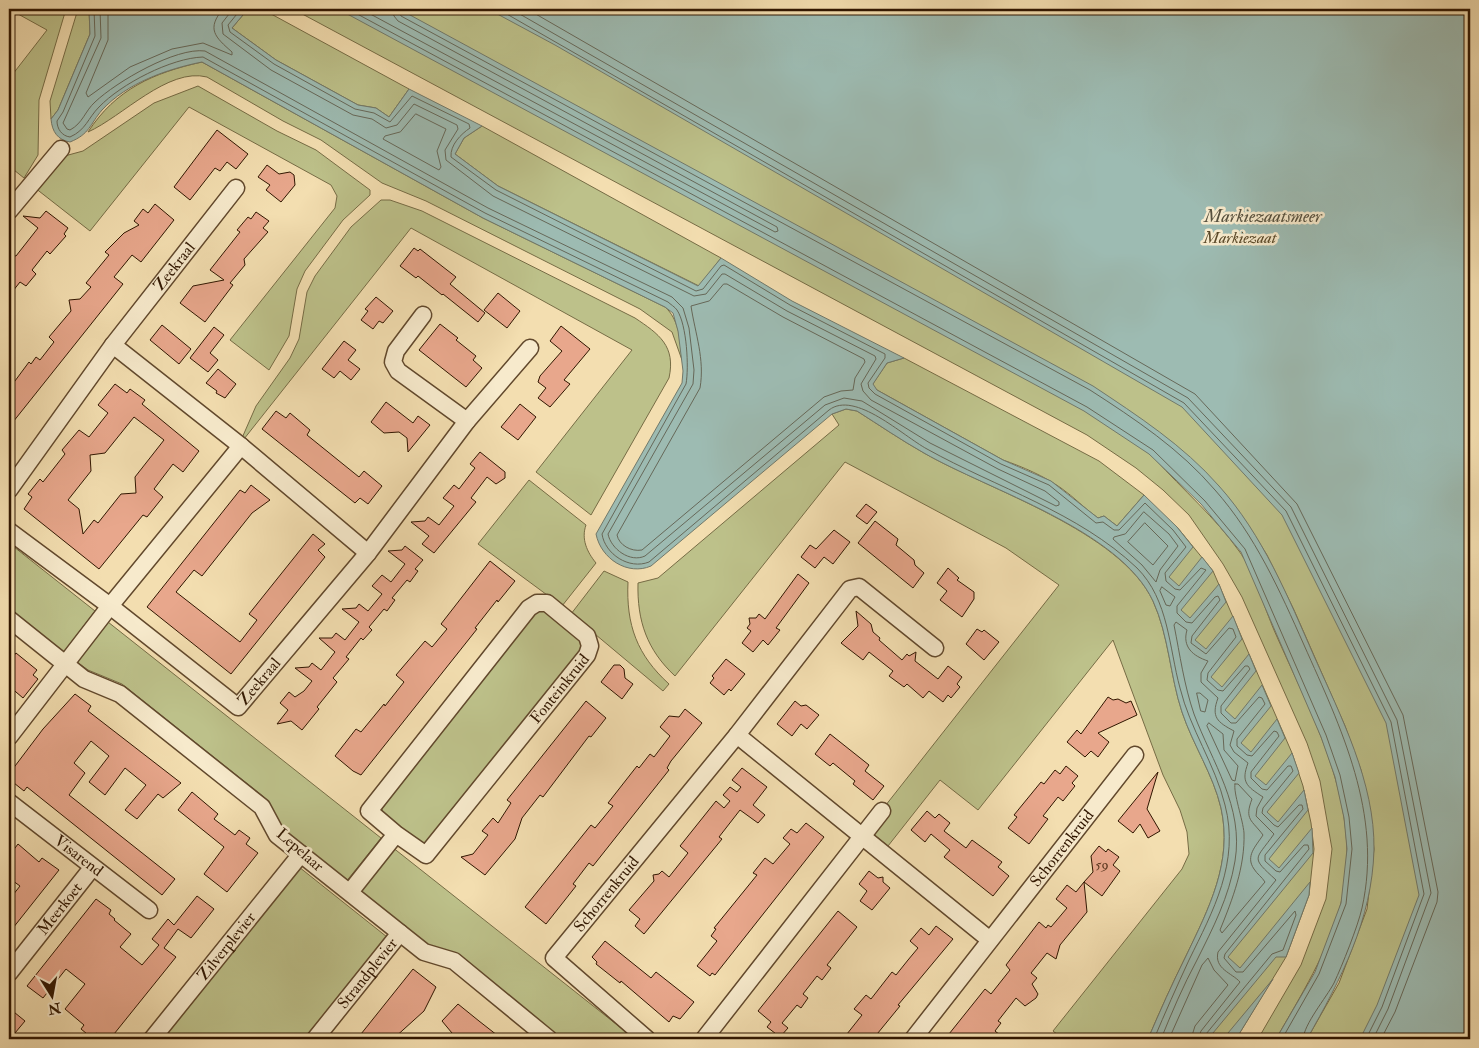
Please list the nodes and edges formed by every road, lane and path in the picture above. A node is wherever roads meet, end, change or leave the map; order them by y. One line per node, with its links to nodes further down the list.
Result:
1 (61, 149): 3 (street)
2 (236, 188): 5 (street, Zeekraal)
3 (9, 211)
4 (424, 315): 7 (street)
5 (113, 345): 8 (street); 9 (street, Zeekraal)
6 (530, 348): 7 (street, Zeekraal)
7 (467, 421): 11 (street, Zeekraal)
8 (241, 446): 11 (street); 12 (street)
9 (9, 490)
10 (9, 531): 12 (street, Zeekraal)
11 (368, 552): 12 (street, Zeekraal)
12 (110, 606): 15 (street)
13 (9, 619): 15 (street, Lepelaar)
14 (935, 648): 16 (street, Schorrenkruid)
15 (66, 665): 17 (street); 23 (street, Lepelaar)
16 (737, 735): 22 (street); 33 (street, Schorrenkruid)
17 (9, 737)
18 (1135, 754): 28 (street, Schorrenkruid)
19 (9, 802): 24 (street, Visarend)
20 (882, 811): 22 (street)
21 (396, 834): 21 (street, Fonteinkruid); 25 (street)
22 (861, 836): 28 (street); 34 (street)
23 (301, 854): 25 (street, Lepelaar); 30 (street, Zilverplevier)
24 (92, 868): 26 (street, Visarend); 29 (street, Meerkoet)
25 (350, 892): 27 (street, Lepelaar)
26 (149, 910)
27 (400, 932): 31 (street, Strandplevier); 32 (street, Lepelaar)
28 (990, 940): 35 (street, Schorrenkruid)
29 (9, 973)
30 (152, 1039)
31 (316, 1039)
32 (549, 1039)
33 (647, 1039)
34 (704, 1039)
35 (912, 1039)

